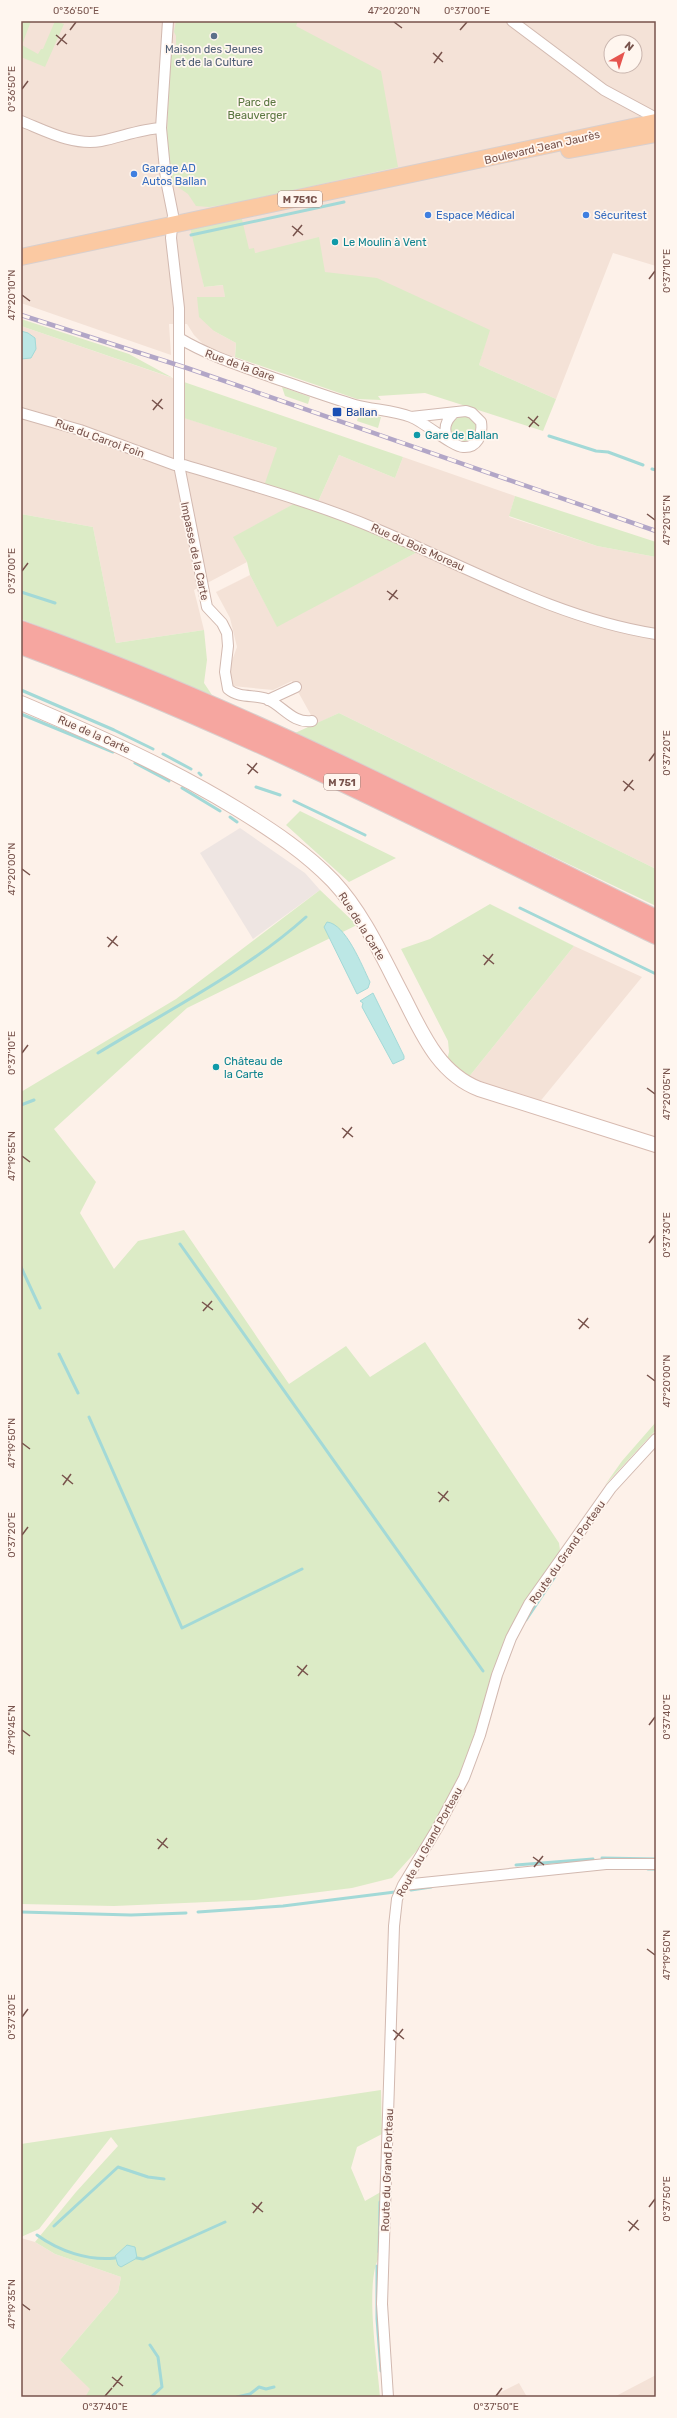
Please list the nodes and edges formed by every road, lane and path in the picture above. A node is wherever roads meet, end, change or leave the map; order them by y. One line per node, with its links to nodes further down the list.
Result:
1 (168, 21): 6 (street)
2 (512, 21): 3 (street)
3 (656, 118)
4 (21, 121): 6 (street)
5 (656, 122): 8 (main road, Boulevard Jean Jaurès / M 751C)
6 (161, 128): 9 (street)
7 (656, 134): 8 (main road, Boulevard Jean Jaurès / M 751C)
8 (429, 172): 9 (main road, Boulevard Jean Jaurès / M 751C)
9 (171, 226): 10 (main road, M 751C); 11 (street)
10 (21, 257)
11 (179, 338): 14 (street, Rue de la Gare); 16 (street, Impasse de la Carte)
12 (21, 413): 16 (street, Rue du Carroi Foin)
13 (454, 414): 14 (street, Rue de la Gare); 15 (street); 15 (street, Rue de la Gare)
14 (411, 417): 15 (street, Rue de la Gare)
15 (448, 440)
16 (179, 465): 18 (street, Rue du Bois Moreau); 21 (street, Impasse de la Carte)
17 (21, 630): 24 (highway, M 751)
18 (656, 634)
19 (21, 645): 25 (highway, M 751)
20 (296, 687): 21 (street)
21 (268, 700): 23 (street, Impasse de la Carte)
22 (21, 703): 26 (street, Rue de la Carte)
23 (311, 717)
24 (656, 919)
25 (656, 935)
26 (656, 1146)
27 (656, 1439): 29 (street, Route du Grand Porteau)
28 (656, 1864): 29 (street)
29 (403, 1885): 30 (street, Route du Grand Porteau)
30 (388, 2397)

